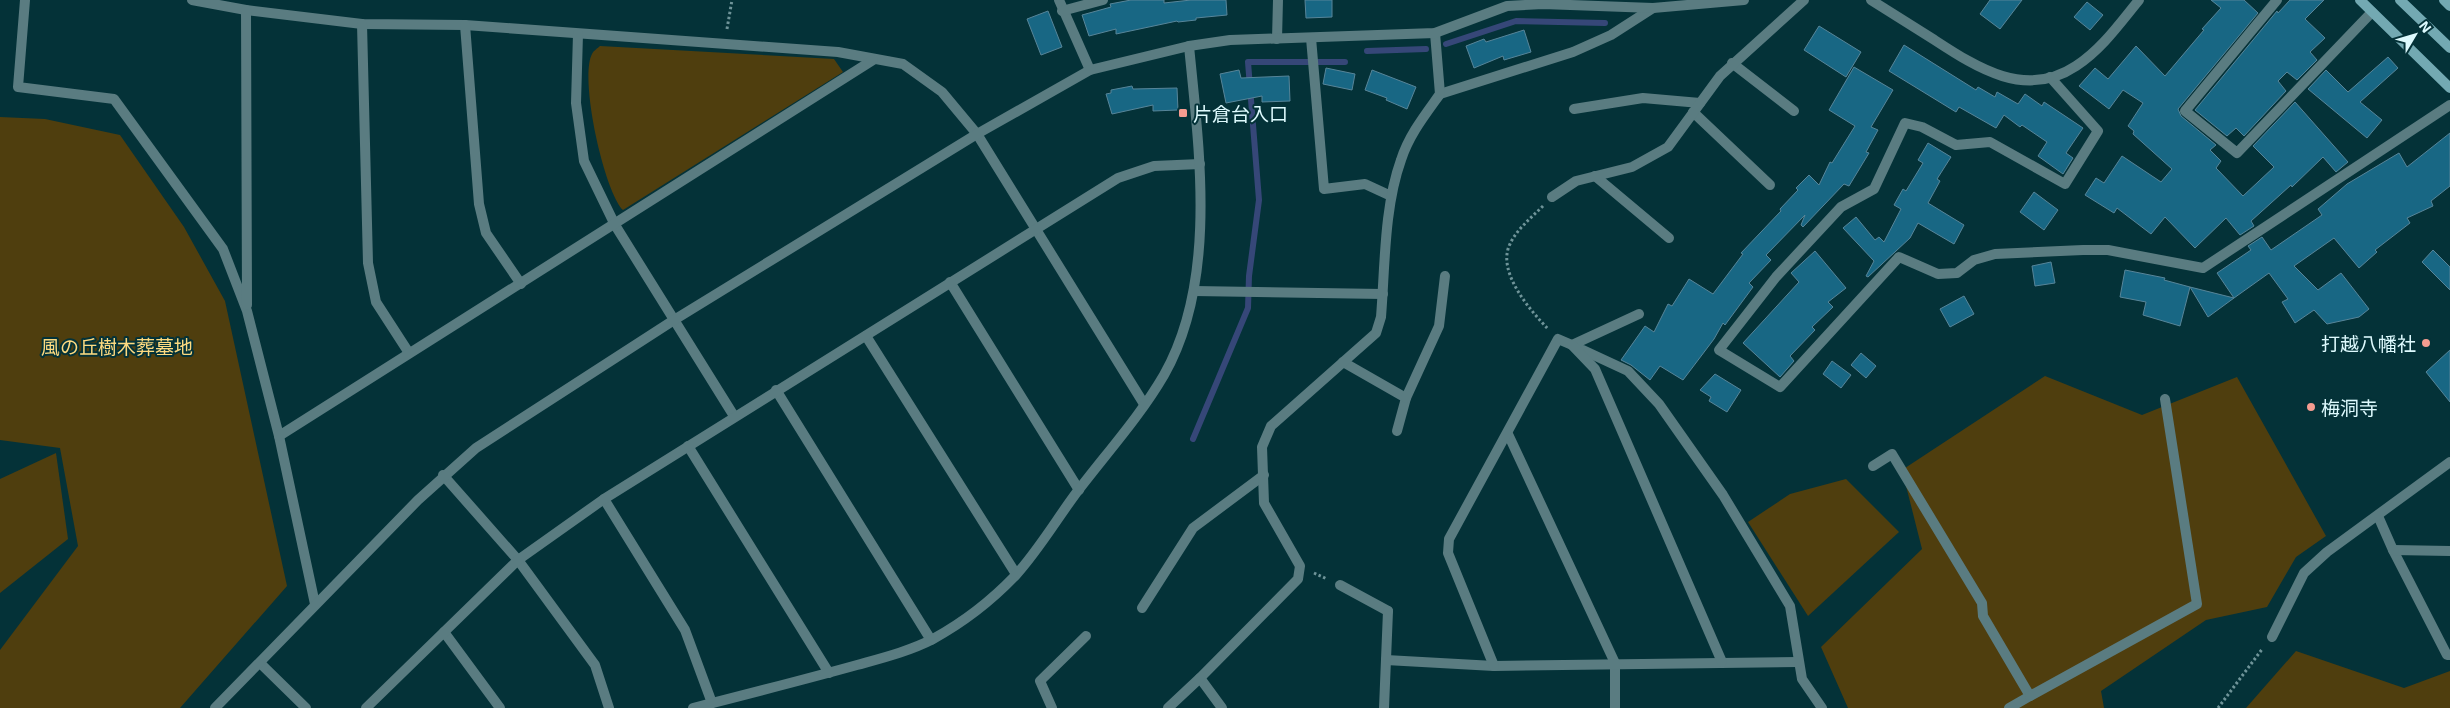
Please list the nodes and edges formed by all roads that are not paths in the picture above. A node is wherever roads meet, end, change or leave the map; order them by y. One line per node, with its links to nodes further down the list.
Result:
1 (25, 0): 51 (street)
2 (192, 0): 16 (street)
3 (1059, 0): 17 (street)
4 (1103, 0): 17 (street)
5 (1278, 0): 24 (street)
6 (1744, 0): 15 (street)
7 (1804, 0): 28 (street)
8 (1871, 0): 30 (street)
9 (2139, 0): 30 (street)
10 (2276, 0): 18 (street)
11 (2360, 0): 18 (main road)
12 (2400, 0): 26 (main road)
13 (2444, 0): 14 (main road)
14 (2450, 6)
15 (1653, 8): 21 (street); 32 (street)
16 (246, 10): 19 (street); 51 (street)
17 (1062, 11): 29 (street)
18 (2372, 12): 31 (main road)
19 (362, 24): 20 (street); 56 (street)
20 (465, 25): 22 (street); 48 (street)
21 (1435, 33): 23 (street); 32 (street)
22 (578, 34): 27 (street); 43 (street)
23 (1311, 38): 24 (street); 41 (street)
24 (1277, 39): 25 (street)
25 (1189, 46): 29 (street); 38 (street)
26 (2450, 48)
27 (873, 60): 37 (street); 43 (street)
28 (1732, 63): 34 (street); 36 (street)
29 (1090, 70): 37 (street)
30 (2050, 77): 33 (street)
31 (2450, 88)
32 (1440, 94): 41 (street)
33 (2450, 105)
34 (1697, 107): 35 (street); 39 (street); 40 (street)
35 (1574, 109)
36 (1794, 112)
37 (977, 134): 44 (street); 53 (street)
38 (1200, 164): 44 (street); 49 (street)
39 (1595, 176): 42 (street); 45 (street)
40 (1770, 185)
41 (1392, 196): 50 (street)
42 (1552, 197)
43 (615, 225): 48 (street); 53 (street)
44 (1037, 230): 47 (street); 61 (street)
45 (1669, 238)
46 (1445, 276): 59 (street)
47 (950, 282): 54 (street); 71 (street)
48 (521, 284): 56 (street)
49 (1194, 290): 50 (street); 61 (street)
50 (1382, 294): 57 (street)
51 (247, 311): 65 (street)
52 (1639, 314): 55 (street)
53 (674, 320): 62 (street); 70 (street)
54 (866, 336): 58 (street); 77 (street)
55 (1572, 345): 64 (street); 87 (street); 88 (street)
56 (409, 353): 65 (street)
57 (1343, 362): 59 (street); 69 (street)
58 (776, 390): 62 (street); 84 (street)
59 (1406, 398): 63 (street)
60 (2165, 399): 94 (street)
61 (1144, 404): 71 (street)
62 (734, 416): 66 (street)
63 (1398, 431)
64 (1508, 434): 90 (street); 91 (street)
65 (279, 436): 79 (street)
66 (688, 446): 72 (street); 92 (street)
67 (2450, 462): 73 (street)
68 (1873, 466): 94 (street)
69 (1264, 475): 80 (street); 93 (street)
70 (443, 476): 76 (street); 79 (street)
71 (1079, 490): 77 (street)
72 (604, 499): 76 (street); 95 (street)
73 (2378, 516): 74 (street); 83 (street)
74 (2393, 550): 75 (street); 85 (street)
75 (2450, 551)
76 (518, 560): 81 (street); 100 (street)
77 (1016, 574): 84 (street)
78 (1340, 585): 86 (street)
79 (315, 604): 89 (street)
80 (1142, 608)
81 (444, 632): 98 (street); 99 (street)
82 (1086, 636): 102 (street)
83 (2272, 636)
84 (931, 640): 92 (street)
85 (2450, 655)
86 (1386, 660): 91 (street); 105 (street)
87 (1722, 662): 88 (street); 90 (street)
88 (1798, 662): 107 (street)
89 (260, 663): 96 (street); 97 (street)
90 (1615, 663): 91 (street); 106 (street)
91 (1494, 666)
92 (829, 673): 95 (street)
93 (1200, 678): 103 (street); 104 (street)
94 (2030, 696): 108 (street)
95 (712, 703): 101 (street)
96 (215, 708)
97 (306, 708)
98 (366, 708)
99 (500, 708)
100 (609, 708)
101 (693, 708)
102 (1052, 708)
103 (1168, 708)
104 (1222, 708)
105 (1384, 708)
106 (1615, 708)
107 (1822, 708)
108 (2009, 708)

